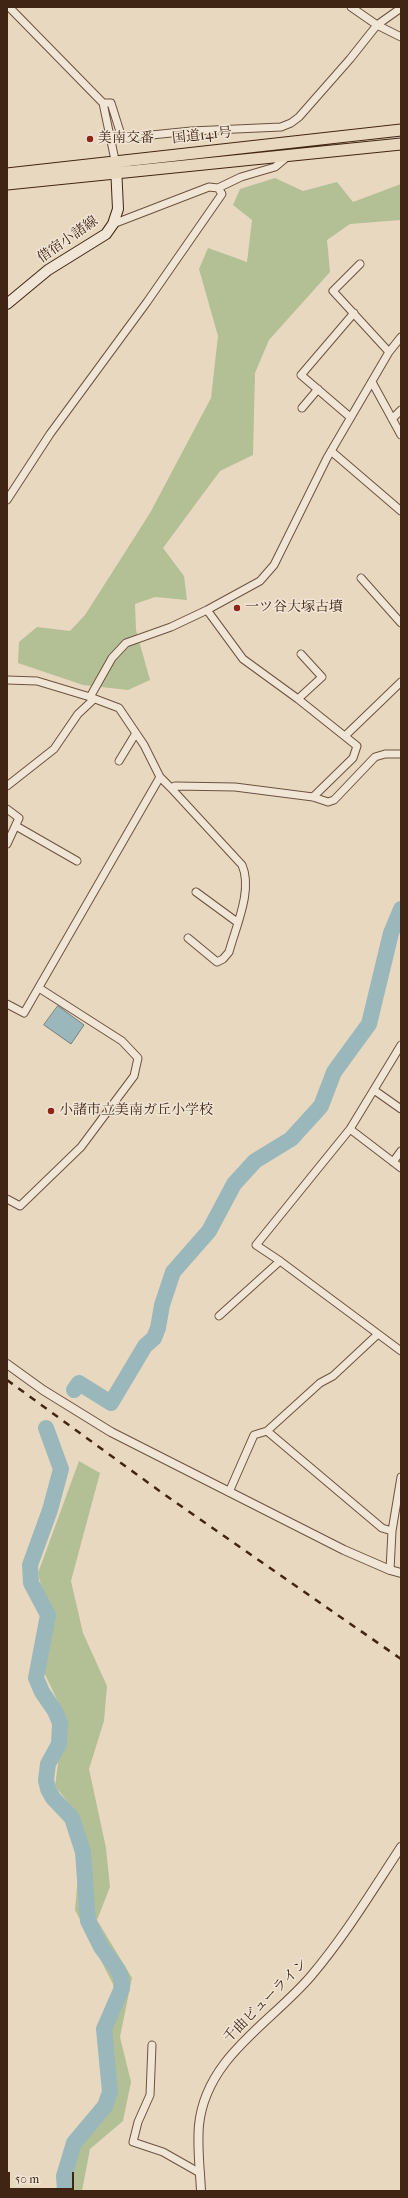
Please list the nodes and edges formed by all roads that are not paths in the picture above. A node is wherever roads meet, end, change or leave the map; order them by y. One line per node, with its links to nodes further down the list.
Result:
1 (9, 7): 6 (street)
2 (351, 7): 4 (street)
3 (401, 8): 4 (street)
4 (377, 25): 5 (street); 6 (street)
5 (401, 38)
6 (103, 102): 10 (street)
7 (401, 130): 10 (highway, 国道141号)
8 (401, 144): 9 (highway, 国道141号)
9 (289, 156): 11 (highway, 国道141号); 14 (street)
10 (115, 160): 11 (main road, 借宿小諸線); 12 (highway, 国道141号)
11 (116, 173): 13 (highway, 国道141号); 15 (main road, 借宿小諸線)
12 (7, 174)
13 (7, 184)
14 (218, 188): 15 (street); 29 (street)
15 (113, 224): 17 (main road, 借宿小諸線)
16 (360, 264): 18 (street)
17 (7, 304)
18 (354, 313): 20 (street); 22 (street)
19 (401, 337): 20 (street)
20 (389, 352): 21 (street)
21 (372, 382): 25 (street); 26 (street)
22 (318, 389): 23 (street); 25 (street)
23 (302, 408)
24 (401, 410): 26 (street)
25 (350, 417): 28 (street)
26 (392, 419): 27 (street)
27 (401, 435)
28 (331, 451): 30 (street); 32 (street)
29 (7, 500)
30 (401, 511)
31 (361, 578): 33 (street)
32 (208, 610): 37 (street); 38 (street)
33 (401, 623)
34 (301, 654): 38 (street)
35 (7, 680): 37 (street)
36 (401, 682): 40 (street)
37 (92, 698): 39 (street); 44 (street)
38 (298, 699): 40 (street)
39 (136, 733): 42 (street); 43 (street)
40 (346, 735): 46 (street)
41 (401, 754): 46 (street)
42 (119, 761)
43 (160, 777): 45 (street); 54 (street)
44 (7, 786)
45 (171, 788): 46 (street); 52 (street)
46 (313, 797)
47 (7, 809): 48 (street)
48 (16, 826): 49 (street); 50 (street)
49 (7, 844)
50 (77, 861)
51 (196, 892): 52 (street)
52 (237, 922): 53 (street)
53 (188, 938)
54 (39, 988): 55 (street); 63 (street)
55 (7, 1004)
56 (401, 1046): 57 (street)
57 (374, 1090): 58 (street); 59 (street)
58 (401, 1109)
59 (350, 1129): 61 (street); 64 (street)
60 (401, 1151): 61 (street)
61 (393, 1162): 62 (street)
62 (401, 1168)
63 (7, 1199)
64 (280, 1261): 65 (street); 66 (street)
65 (219, 1316)
66 (378, 1334): 67 (street); 69 (street)
67 (401, 1351)
68 (7, 1364): 71 (street)
69 (267, 1432): 71 (street); 72 (street)
70 (401, 1477): 72 (street)
71 (229, 1492): 73 (street)
72 (392, 1531): 73 (street)
73 (390, 1570): 74 (street)
74 (401, 1573)
75 (401, 1847): 77 (street, 千曲ビューライン)
76 (152, 2045): 77 (street)
77 (200, 2173): 78 (street, 千曲ビューライン)
78 (201, 2191)

